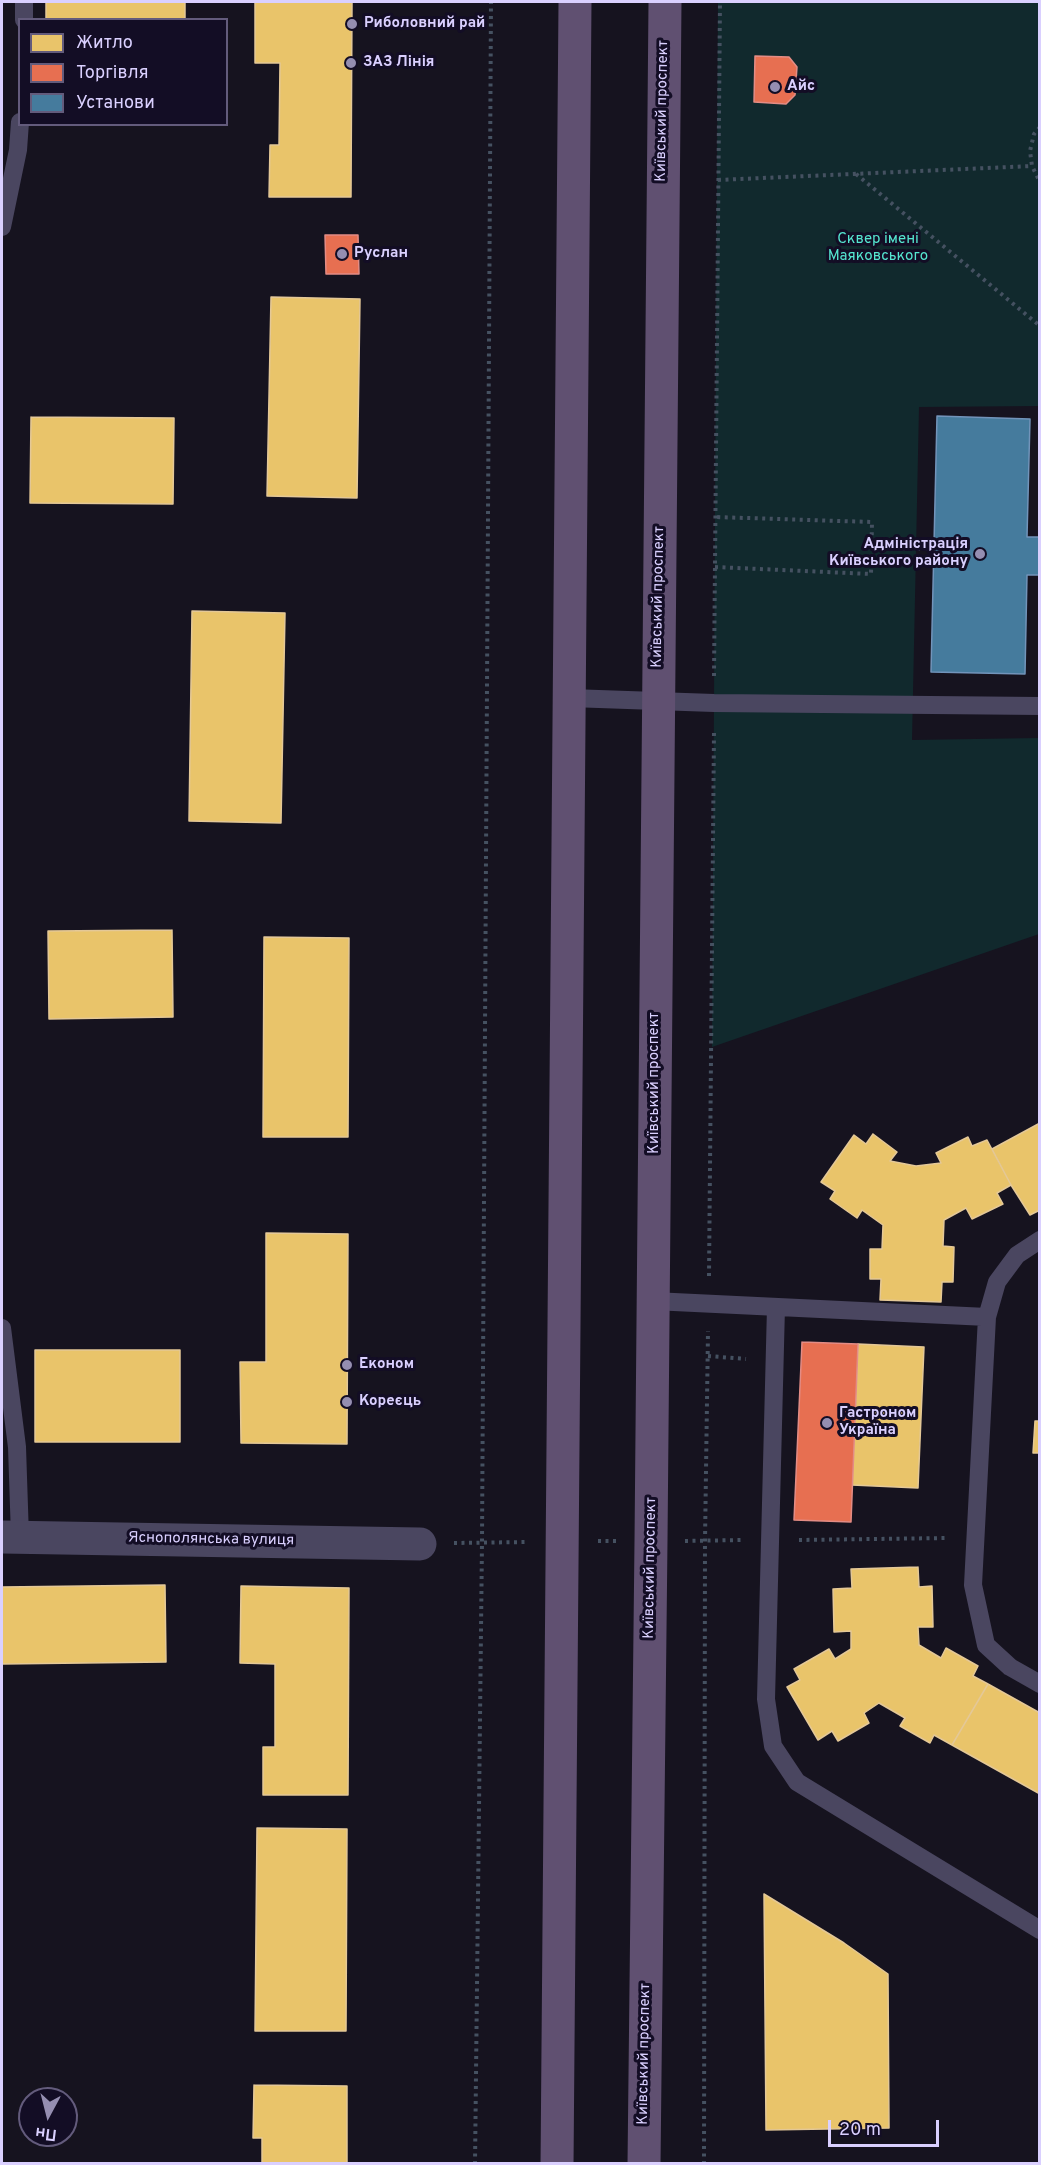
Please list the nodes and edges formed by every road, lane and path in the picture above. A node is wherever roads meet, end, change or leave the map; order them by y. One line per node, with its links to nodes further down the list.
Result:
1 (24, 2): 6 (lane)
2 (491, 2): 38 (path)
3 (575, 2): 19 (main road)
4 (665, 2): 20 (main road, Київський проспект)
5 (720, 2): 11 (path)
6 (24, 18)
7 (20, 126): 13 (lane)
8 (1040, 127): 9 (path)
9 (1032, 166): 10 (path); 12 (path)
10 (856, 174): 11 (path); 14 (path)
11 (718, 180): 15 (path)
12 (1040, 182)
13 (2, 227)
14 (1040, 326)
15 (715, 517): 16 (path); 18 (path)
16 (872, 548): 17 (path); 18 (path)
17 (934, 549)
18 (715, 567): 21 (path)
19 (570, 698): 20 (lane); 39 (main road)
20 (658, 701): 21 (lane); 24 (main road, Київський проспект)
21 (714, 703): 22 (lane); 25 (path)
22 (1040, 706)
23 (1040, 1240): 27 (lane)
24 (653, 1301): 25 (lane); 40 (main road, Київський проспект)
25 (708, 1304): 26 (lane); 29 (path)
26 (776, 1307): 27 (lane); 30 (lane)
27 (987, 1317): 32 (lane)
28 (2, 1328): 31 (lane)
29 (708, 1356): 30 (path); 33 (path)
30 (774, 1361): 34 (lane)
31 (11, 1537): 35 (street, Яснополянська вулиця)
32 (975, 1538): 34 (path); 36 (lane)
33 (705, 1540): 34 (path); 41 (path)
34 (770, 1540): 37 (lane)
35 (420, 1544)
36 (1040, 1684)
37 (1040, 1930)
38 (475, 2163)
39 (557, 2163)
40 (644, 2163)
41 (704, 2163)

